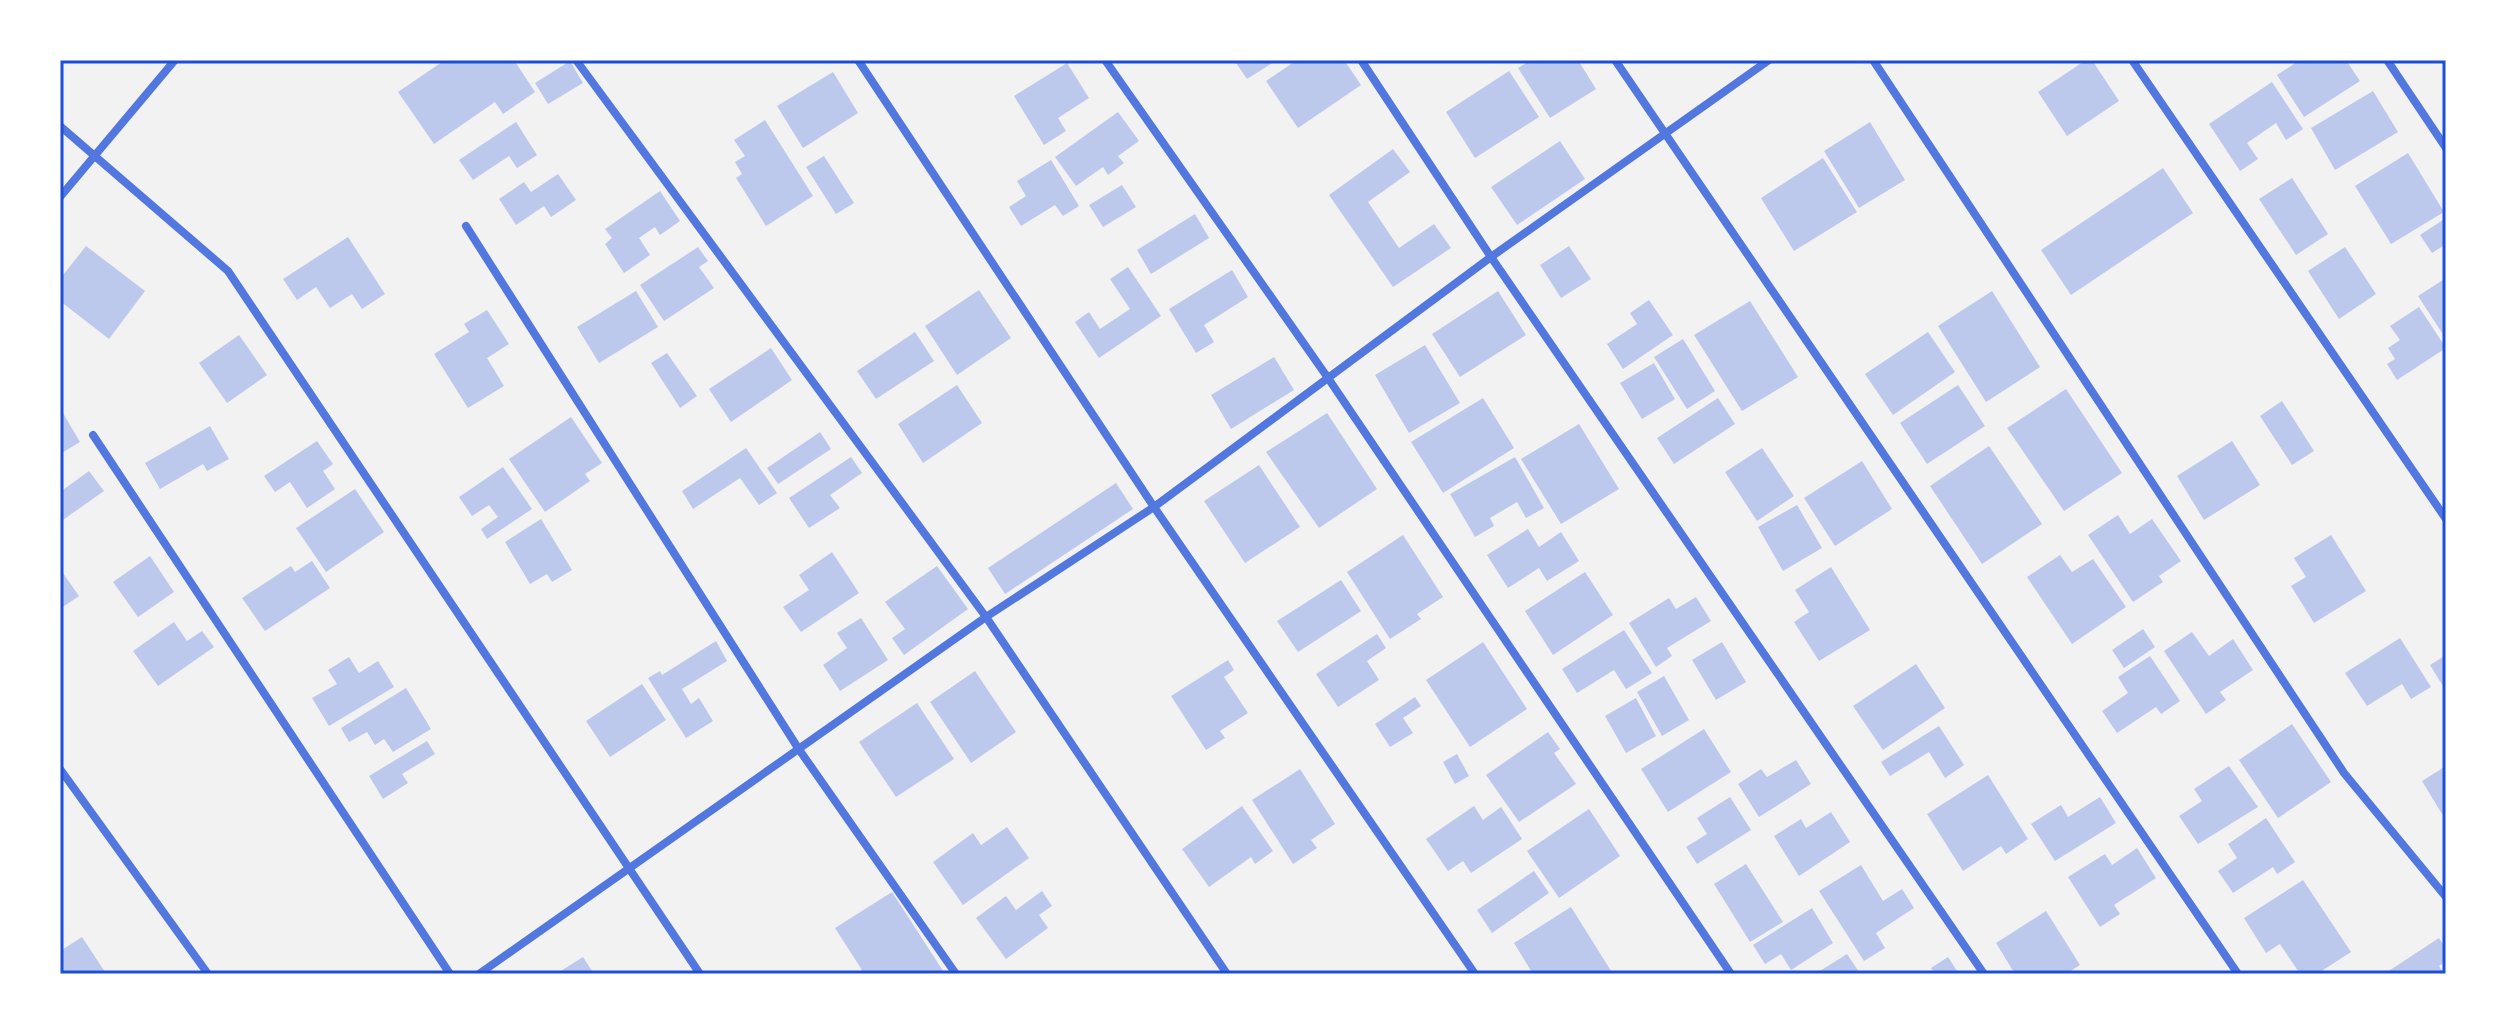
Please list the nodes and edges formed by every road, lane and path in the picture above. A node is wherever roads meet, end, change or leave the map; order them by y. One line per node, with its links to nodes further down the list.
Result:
1 (175, 60): 14 (street)
2 (576, 60): 22 (street)
3 (858, 60): 20 (street)
4 (1105, 60): 18 (street)
5 (1361, 60): 17 (street)
6 (1615, 60): 12 (street)
7 (1769, 60): 12 (street)
8 (1873, 60): 26 (street)
9 (2132, 60): 21 (street)
10 (2387, 60): 13 (street)
11 (60, 126): 14 (street)
12 (1667, 132): 17 (street); 36 (street)
13 (2446, 148)
14 (93, 155): 15 (street); 25 (street)
15 (60, 197)
16 (466, 226): 23 (street)
17 (1491, 257): 18 (street); 35 (street)
18 (1328, 378): 20 (street); 34 (street)
19 (93, 435): 28 (street)
20 (1154, 507): 22 (street); 33 (street)
21 (2446, 519)
22 (986, 617): 23 (street); 32 (street)
23 (798, 748): 25 (street); 31 (street)
24 (60, 769): 27 (street)
25 (626, 868): 29 (street); 30 (street)
26 (2446, 897)
27 (208, 974)
28 (450, 974)
29 (479, 974)
30 (700, 974)
31 (956, 974)
32 (1227, 974)
33 (1475, 974)
34 (1731, 974)
35 (1984, 974)
36 (2238, 974)

